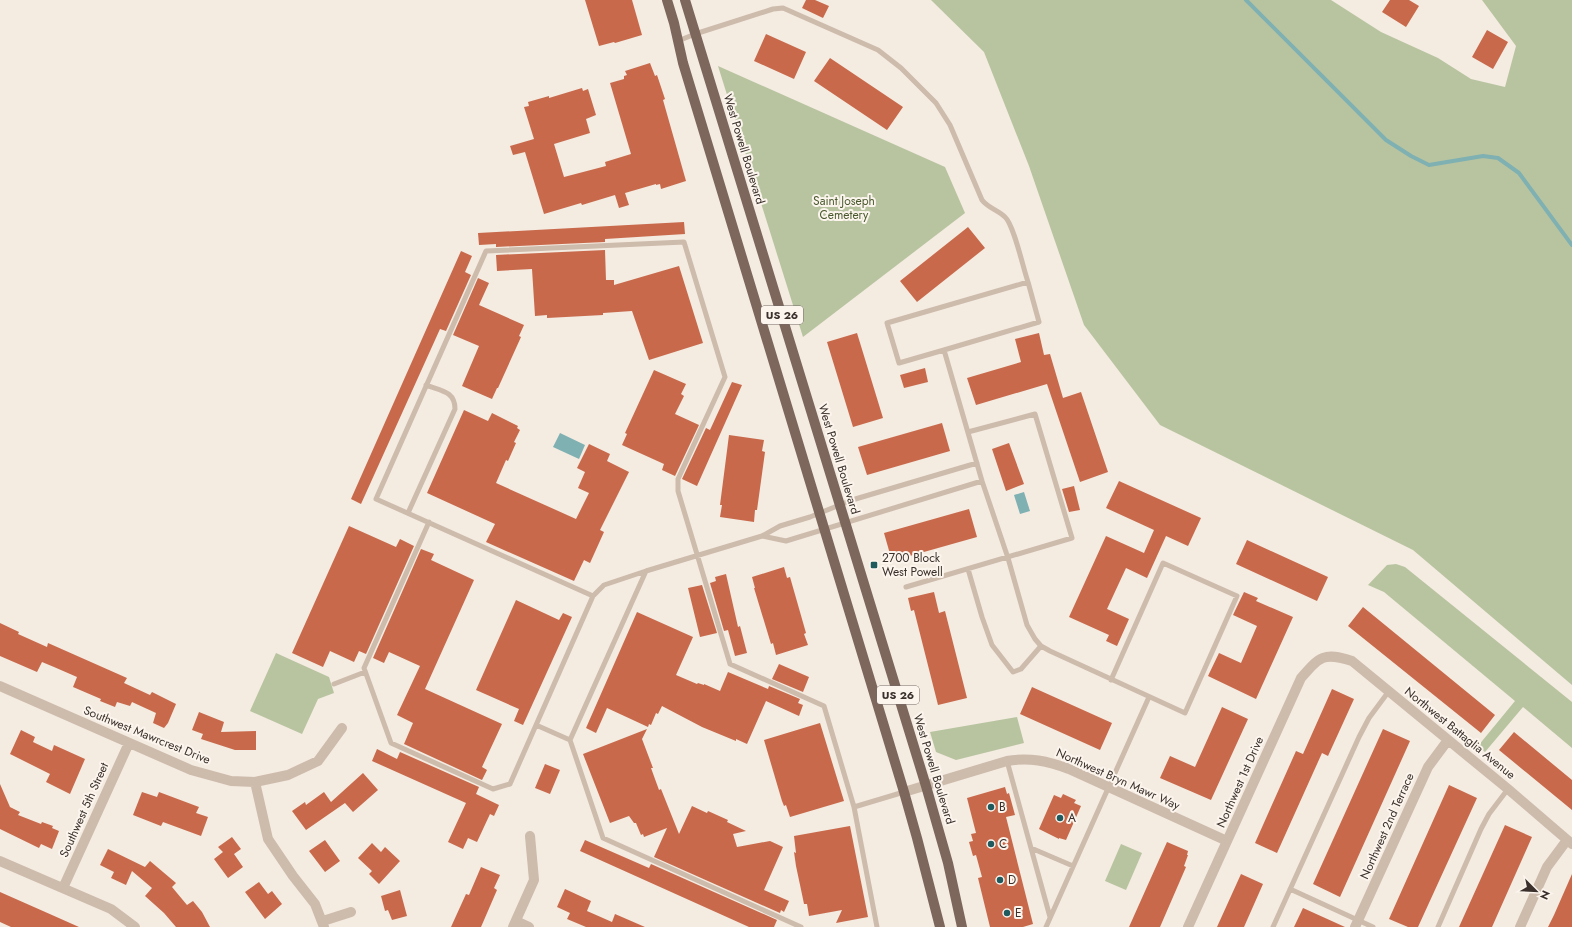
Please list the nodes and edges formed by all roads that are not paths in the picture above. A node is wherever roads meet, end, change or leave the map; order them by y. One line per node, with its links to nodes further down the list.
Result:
1 (667, 0): 4 (main road, US 26)
2 (685, 0): 3 (main road, West Powell Boulevard / US 26)
3 (695, 34): 4 (lane); 5 (lane); 11 (main road, West Powell Boulevard / US 26)
4 (678, 41): 13 (main road, US 26)
5 (1028, 282): 6 (lane); 6 (lane)
6 (944, 350): 8 (lane)
7 (426, 385): 12 (lane); 12 (lane); 18 (lane)
8 (968, 432): 9 (lane); 19 (lane)
9 (977, 463): 10 (lane); 11 (lane)
10 (982, 481): 15 (lane); 19 (lane)
11 (840, 505): 13 (lane); 15 (main road, West Powell Boulevard / US 26)
12 (408, 513): 14 (lane)
13 (820, 513): 16 (main road, US 26); 17 (lane)
14 (429, 522): 23 (lane); 26 (lane)
15 (845, 523): 16 (lane); 39 (main road, West Powell Boulevard / US 26)
16 (824, 529): 17 (lane); 42 (main road, US 26)
17 (762, 536): 18 (lane)
18 (698, 556): 21 (lane); 43 (lane)
19 (1008, 558): 20 (lane); 24 (lane)
20 (968, 569): 22 (lane); 24 (lane)
21 (646, 571): 23 (lane); 34 (lane)
22 (906, 587)
23 (593, 596): 32 (lane)
24 (1041, 646): 27 (lane)
25 (1326, 656): 30 (street, Northwest Battaglia Avenue); 45 (street, Northwest 1st Drive)
26 (365, 672): 28 (lane); 32 (lane)
27 (1111, 680): 31 (lane); 31 (lane)
28 (334, 684)
29 (0, 686): 36 (street, Southwest Mawrcrest Drive)
30 (1389, 691): 35 (street, Northwest Battaglia Avenue); 51 (lane)
31 (1149, 697): 40 (lane)
32 (536, 725): 34 (lane)
33 (342, 728): 38 (street, Southwest Mawrcrest Drive)
34 (570, 740): 59 (lane)
35 (1448, 740): 41 (street, Northwest Battaglia Avenue); 56 (street, Northwest 2nd Terrace)
36 (129, 743): 38 (street, Southwest Mawrcrest Drive); 50 (street, Southwest 5th Street)
37 (1008, 761): 39 (street, Northwest Bryn Mawr Way); 40 (street, Northwest Bryn Mawr Way); 47 (lane)
38 (255, 782): 54 (street)
39 (926, 786): 42 (street); 62 (main road, West Powell Boulevard / US 26)
40 (1108, 787): 45 (street, Northwest Bryn Mawr Way); 49 (lane)
41 (1508, 789): 46 (street, Northwest Battaglia Avenue); 67 (lane)
42 (904, 792): 43 (lane); 61 (main road, US 26)
43 (854, 807): 60 (lane)
44 (530, 836): 55 (street)
45 (1227, 841): 64 (street, Northwest 1st Drive)
46 (1570, 842): 68 (street)
47 (1031, 848): 49 (lane); 53 (lane)
48 (0, 861): 50 (street)
49 (1073, 866): 53 (lane)
50 (63, 888): 57 (street)
51 (1290, 890): 56 (lane); 65 (lane)
52 (351, 912): 54 (street)
53 (1050, 917): 63 (lane)
54 (324, 924)
55 (515, 924): 58 (street)
56 (1357, 924): 66 (lane)
57 (135, 927)
58 (529, 927)
59 (801, 927)
60 (877, 927)
61 (940, 927)
62 (962, 927)
63 (1046, 927)
64 (1188, 927)
65 (1273, 927)
66 (1373, 927)
67 (1438, 927)
68 (1520, 927)

